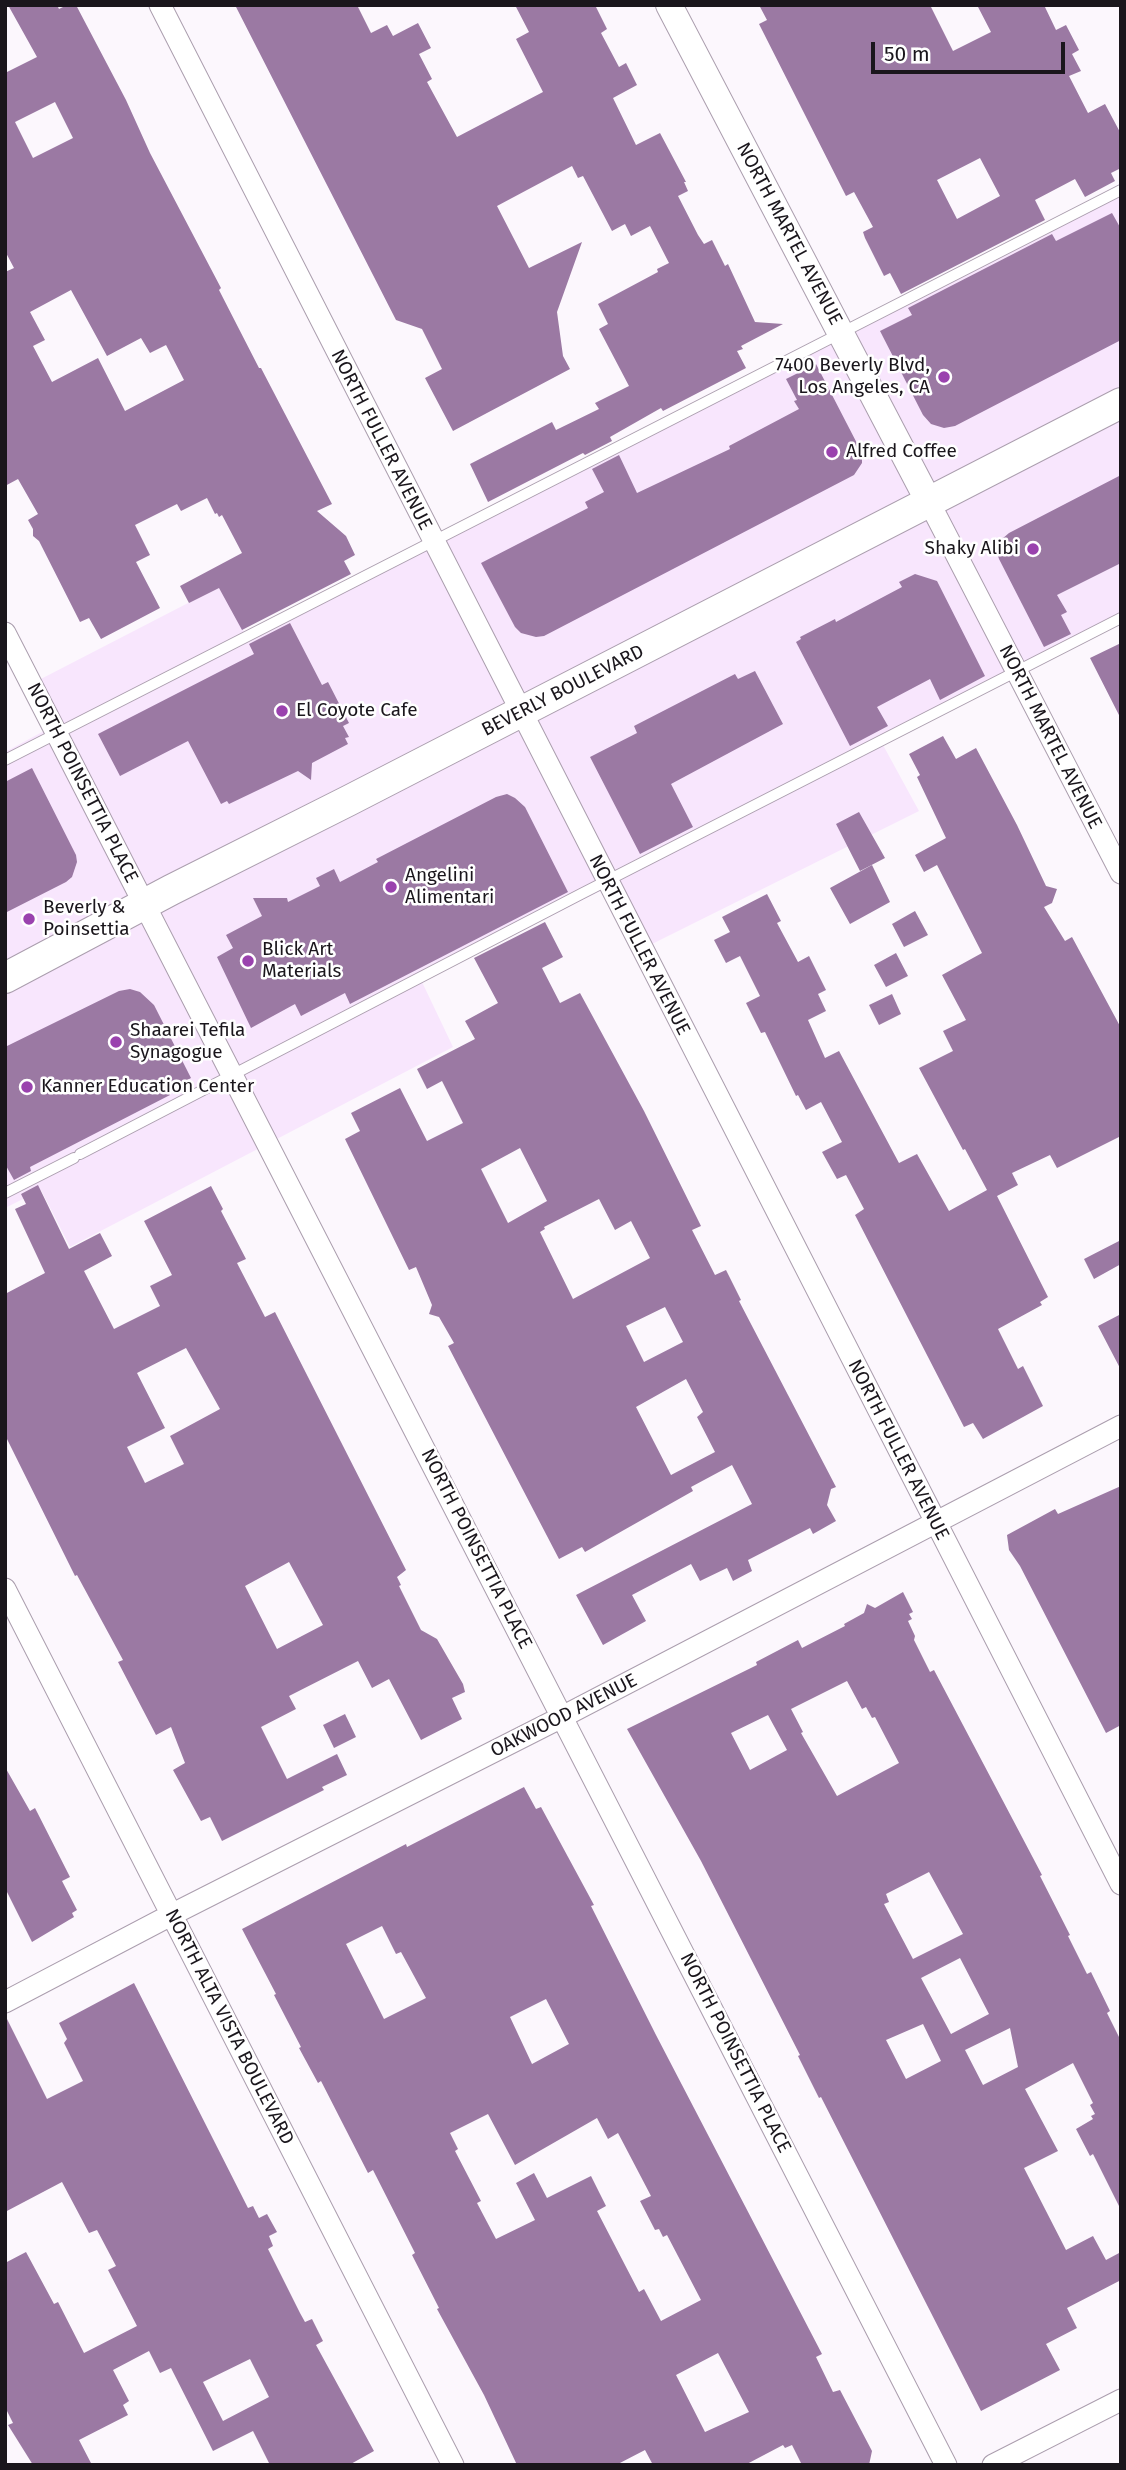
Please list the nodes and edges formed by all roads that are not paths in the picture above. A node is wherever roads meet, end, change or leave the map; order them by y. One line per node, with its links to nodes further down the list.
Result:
1 (160, 5): 7 (street, NORTH FULLER AVENUE)
2 (669, 5): 4 (street, NORTH MARTEL AVENUE)
3 (1121, 190): 4 (lane)
4 (841, 334): 6 (street, NORTH MARTEL AVENUE); 7 (lane)
5 (1121, 403): 6 (main road, BEVERLY BOULEVARD)
6 (929, 502): 10 (street, NORTH MARTEL AVENUE); 11 (main road, BEVERLY BOULEVARD)
7 (433, 541): 11 (street, NORTH FULLER AVENUE); 12 (lane)
8 (1121, 618): 10 (lane)
9 (5, 633): 12 (street, NORTH POINSETTIA PLACE)
10 (1016, 671): 14 (street, NORTH MARTEL AVENUE); 15 (lane)
11 (520, 713): 15 (street, NORTH FULLER AVENUE); 16 (main road, BEVERLY BOULEVARD)
12 (56, 734): 13 (lane); 16 (street, NORTH POINSETTIA PLACE)
13 (5, 760)
14 (1121, 873)
15 (606, 881): 18 (lane); 21 (street, NORTH FULLER AVENUE)
16 (145, 905): 17 (main road, BEVERLY BOULEVARD); 18 (street, NORTH POINSETTIA PLACE)
17 (5, 978)
18 (233, 1076): 19 (lane); 23 (street, NORTH POINSETTIA PLACE)
19 (5, 1193)
20 (1121, 1426): 21 (street, OAKWOOD AVENUE)
21 (936, 1523): 23 (street, OAKWOOD AVENUE); 24 (street, NORTH FULLER AVENUE)
22 (5, 1589): 25 (street, NORTH ALTA VISTA BOULEVARD)
23 (562, 1717): 25 (street, OAKWOOD AVENUE); 29 (street, NORTH POINSETTIA PLACE)
24 (1121, 1884)
25 (171, 1915): 26 (street, OAKWOOD AVENUE); 28 (street, NORTH ALTA VISTA BOULEVARD)
26 (5, 2003)
27 (1121, 2400): 30 (street)
28 (453, 2465)
29 (946, 2465)
30 (993, 2465)

